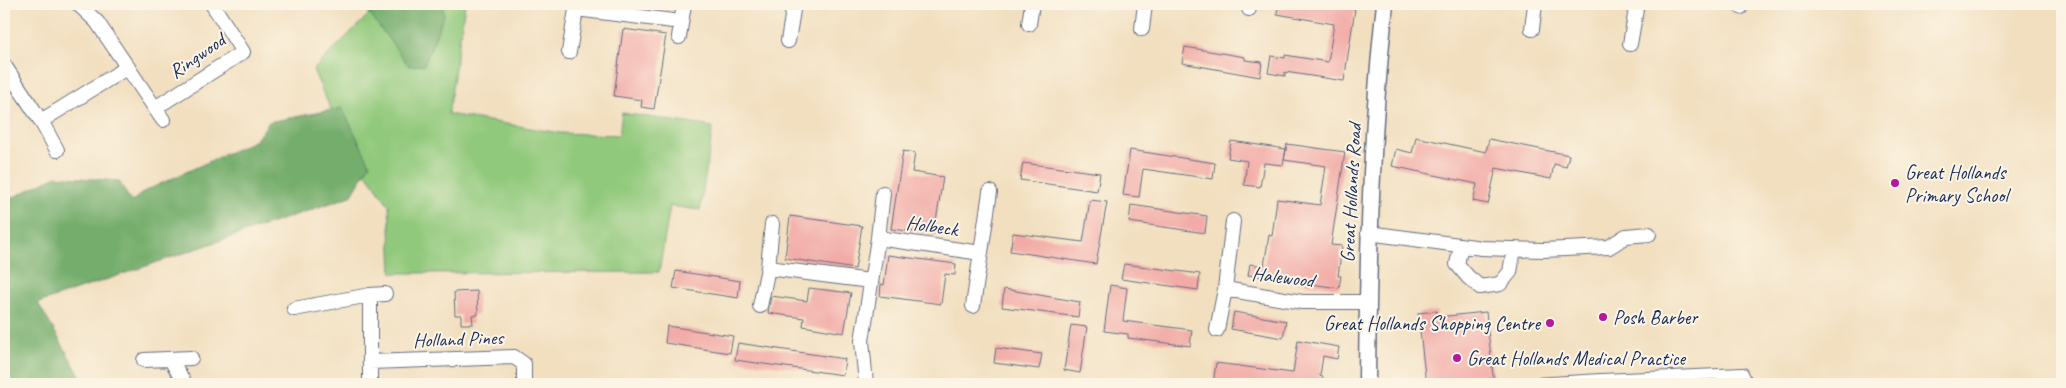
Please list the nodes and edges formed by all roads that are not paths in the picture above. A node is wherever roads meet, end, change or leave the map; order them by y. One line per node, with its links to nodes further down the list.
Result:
1 (78, 4): 20 (street)
2 (212, 4): 21 (street, Ringwood)
3 (684, 4): 11 (street)
4 (794, 4): 16 (street)
5 (1032, 4): 12 (street)
6 (1145, 4): 13 (street)
7 (1385, 4): 29 (street, Great Hollands Road)
8 (1535, 4): 14 (street)
9 (1637, 4): 17 (street)
10 (577, 6): 11 (street); 18 (street)
11 (681, 22): 15 (street)
12 (1029, 24)
13 (1142, 29)
14 (1532, 29)
15 (679, 37)
16 (788, 41)
17 (1630, 44)
18 (569, 52)
19 (4, 66): 23 (street)
20 (128, 68): 21 (street); 23 (street)
21 (155, 108): 22 (street)
22 (163, 120)
23 (41, 121): 24 (street)
24 (57, 150)
25 (990, 192): 34 (street, Holbeck)
26 (883, 193): 31 (street, Holbeck)
27 (1233, 221): 37 (street, Halewood)
28 (772, 224): 35 (street)
29 (1368, 233): 32 (street); 40 (street, Great Hollands Road)
30 (1649, 234): 33 (street)
31 (878, 238): 34 (street, Holbeck); 36 (street, Holbeck)
32 (1461, 246): 33 (street); 33 (street)
33 (1514, 249)
34 (981, 253): 42 (street, Holbeck)
35 (768, 268): 36 (street); 41 (street)
36 (870, 282): 53 (street, Holbeck)
37 (1225, 289): 40 (street, Halewood); 44 (street, Halewood)
38 (385, 294): 39 (street)
39 (370, 295): 43 (street); 48 (street)
40 (1368, 302): 54 (street, Great Hollands Road)
41 (760, 306)
42 (973, 306)
43 (294, 309)
44 (1217, 330)
45 (191, 358): 47 (street)
46 (144, 360): 47 (street)
47 (171, 360): 50 (street)
48 (370, 362): 51 (street); 52 (street, Holland Pines)
49 (1728, 379): 55 (street); 56 (street)
50 (185, 384)
51 (370, 384)
52 (524, 384)
53 (866, 384)
54 (1367, 384)
55 (1518, 384)
56 (1748, 384)

